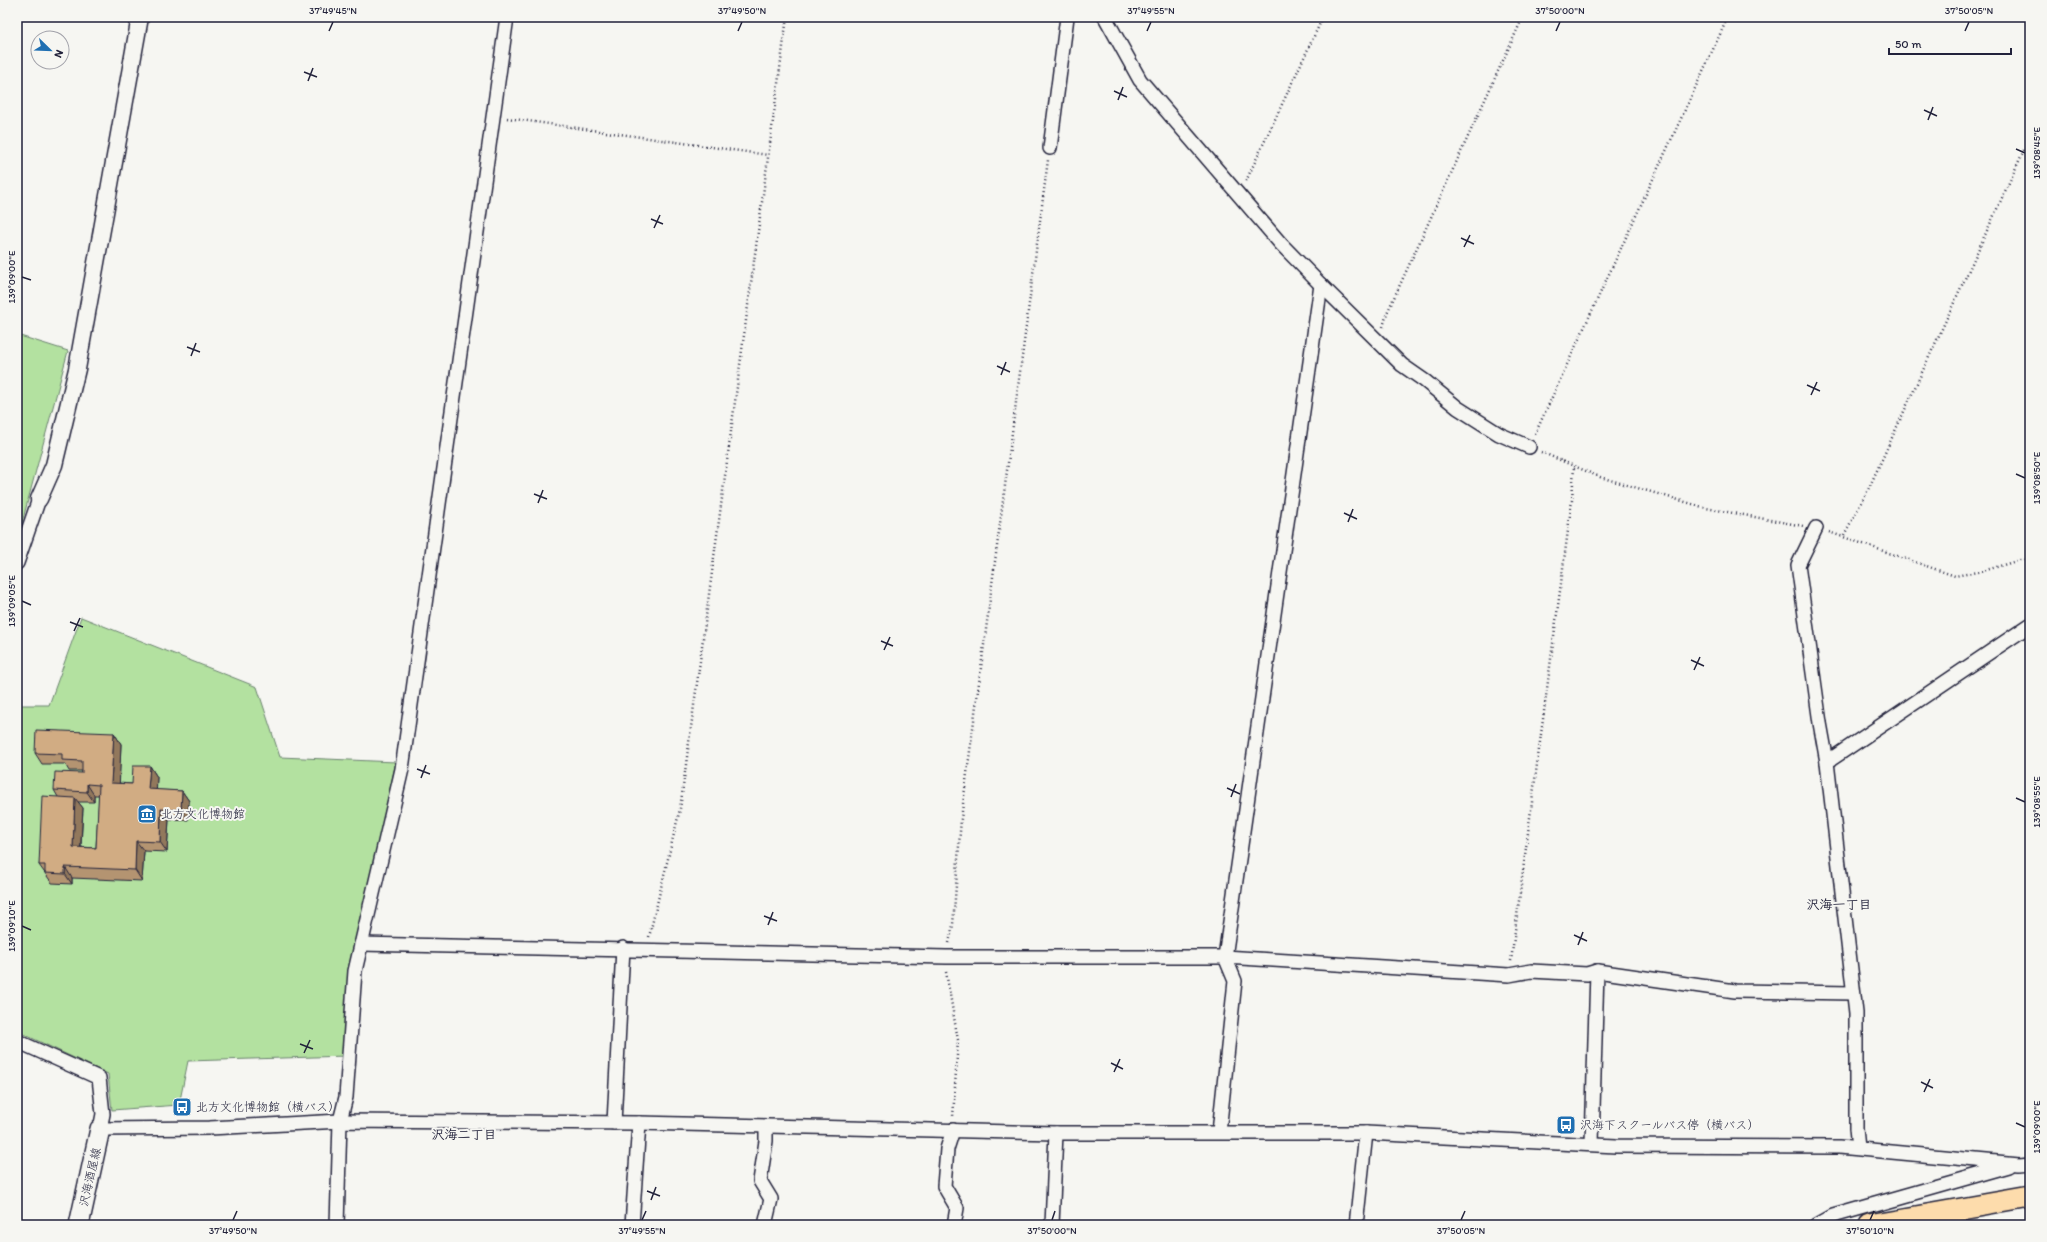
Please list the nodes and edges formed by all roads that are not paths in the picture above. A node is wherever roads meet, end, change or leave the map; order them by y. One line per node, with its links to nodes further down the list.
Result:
1 (140, 17): 8 (street)
2 (507, 17): 13 (street)
3 (1067, 17): 5 (street)
4 (1105, 17): 6 (street)
5 (1050, 148)
6 (1321, 285): 7 (street); 15 (street)
7 (1529, 446)
8 (40, 499): 10 (street)
9 (1816, 528): 12 (street)
10 (17, 563)
11 (2030, 625): 12 (street)
12 (1827, 762): 17 (street)
13 (362, 944): 14 (street); 19 (street)
14 (623, 948): 15 (street); 20 (street)
15 (1225, 957): 16 (street); 25 (street)
16 (1597, 970): 17 (street); 28 (street)
17 (1853, 993): 29 (street)
18 (17, 1041): 23 (street)
19 (340, 1121): 20 (street); 23 (street); 33 (street)
20 (614, 1123): 21 (street)
21 (639, 1123): 22 (street); 34 (street)
22 (766, 1126): 24 (street); 35 (street)
23 (100, 1130): 32 (main road, 沢海酒屋線)
24 (953, 1130): 26 (street); 36 (street)
25 (1219, 1132): 26 (street); 27 (street)
26 (1056, 1133): 37 (street)
27 (1366, 1133): 28 (street); 38 (street)
28 (1592, 1143): 29 (street)
29 (1858, 1148): 30 (street)
30 (2024, 1163): 39 (street)
31 (2030, 1197): 40 (main road)
32 (79, 1225)
33 (337, 1225)
34 (632, 1225)
35 (765, 1225)
36 (954, 1225)
37 (1052, 1225)
38 (1356, 1225)
39 (1817, 1225)
40 (1870, 1225)

